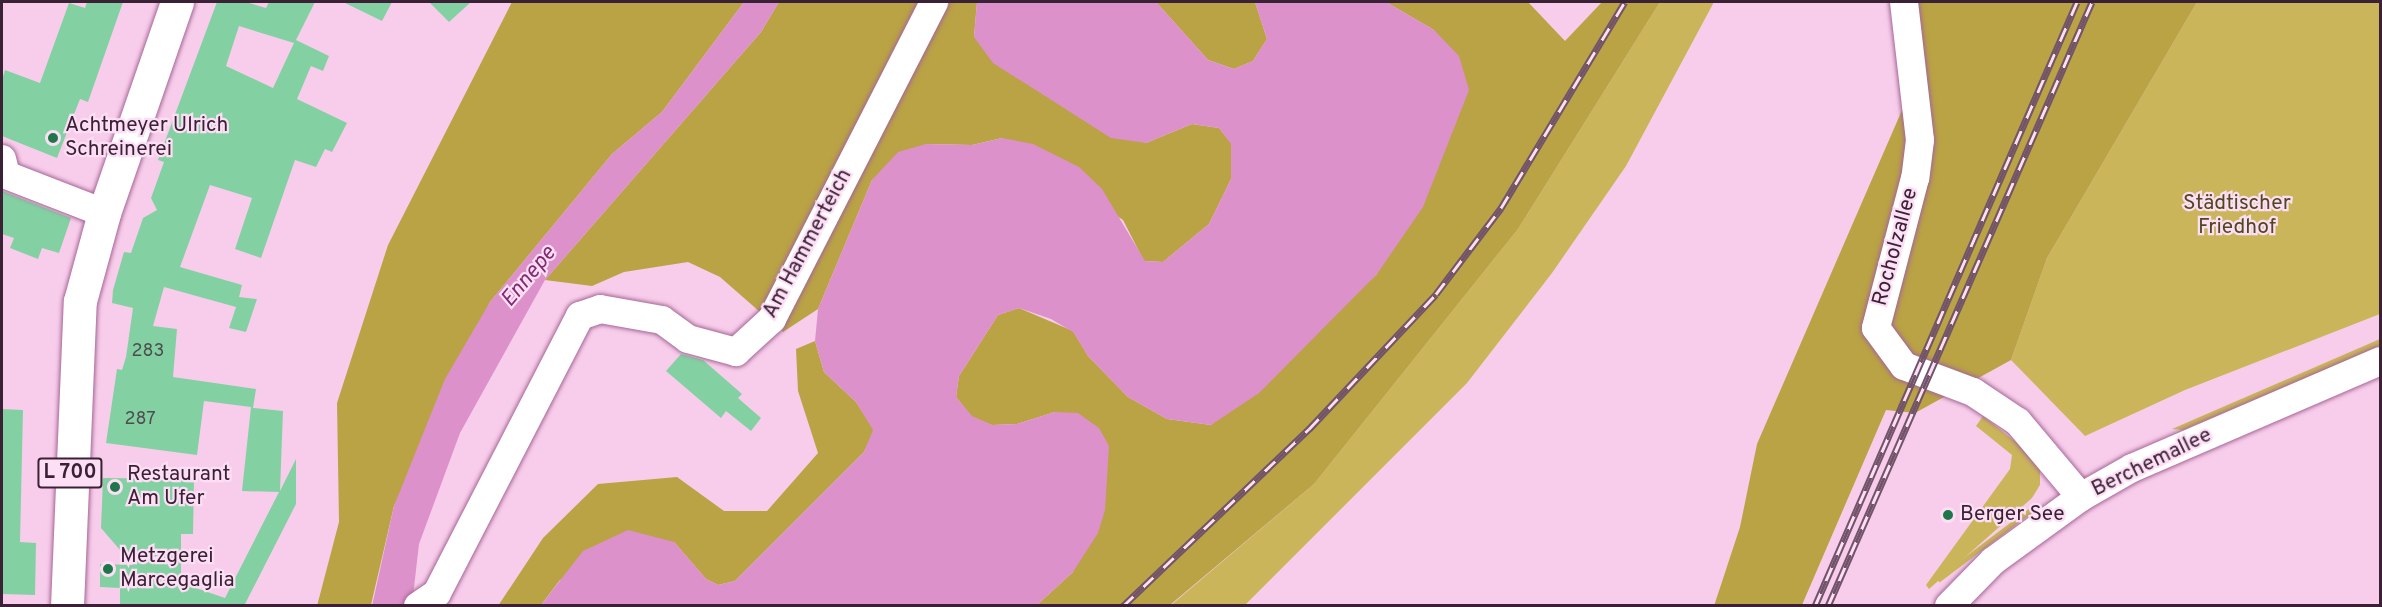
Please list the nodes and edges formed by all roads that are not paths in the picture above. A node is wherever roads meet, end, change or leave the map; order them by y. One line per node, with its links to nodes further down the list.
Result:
1 (177, 2): 5 (main road, L 700)
2 (934, 2): 9 (street, Am Hammerteich)
3 (1904, 2): 7 (street, Rocholzallee)
4 (3, 169): 5 (street)
5 (104, 213): 8 (main road, L 700)
6 (2380, 361): 7 (street, Berchemallee)
7 (2081, 497): 10 (street, Berchemallee)
8 (67, 606)
9 (418, 606)
10 (1949, 606)

